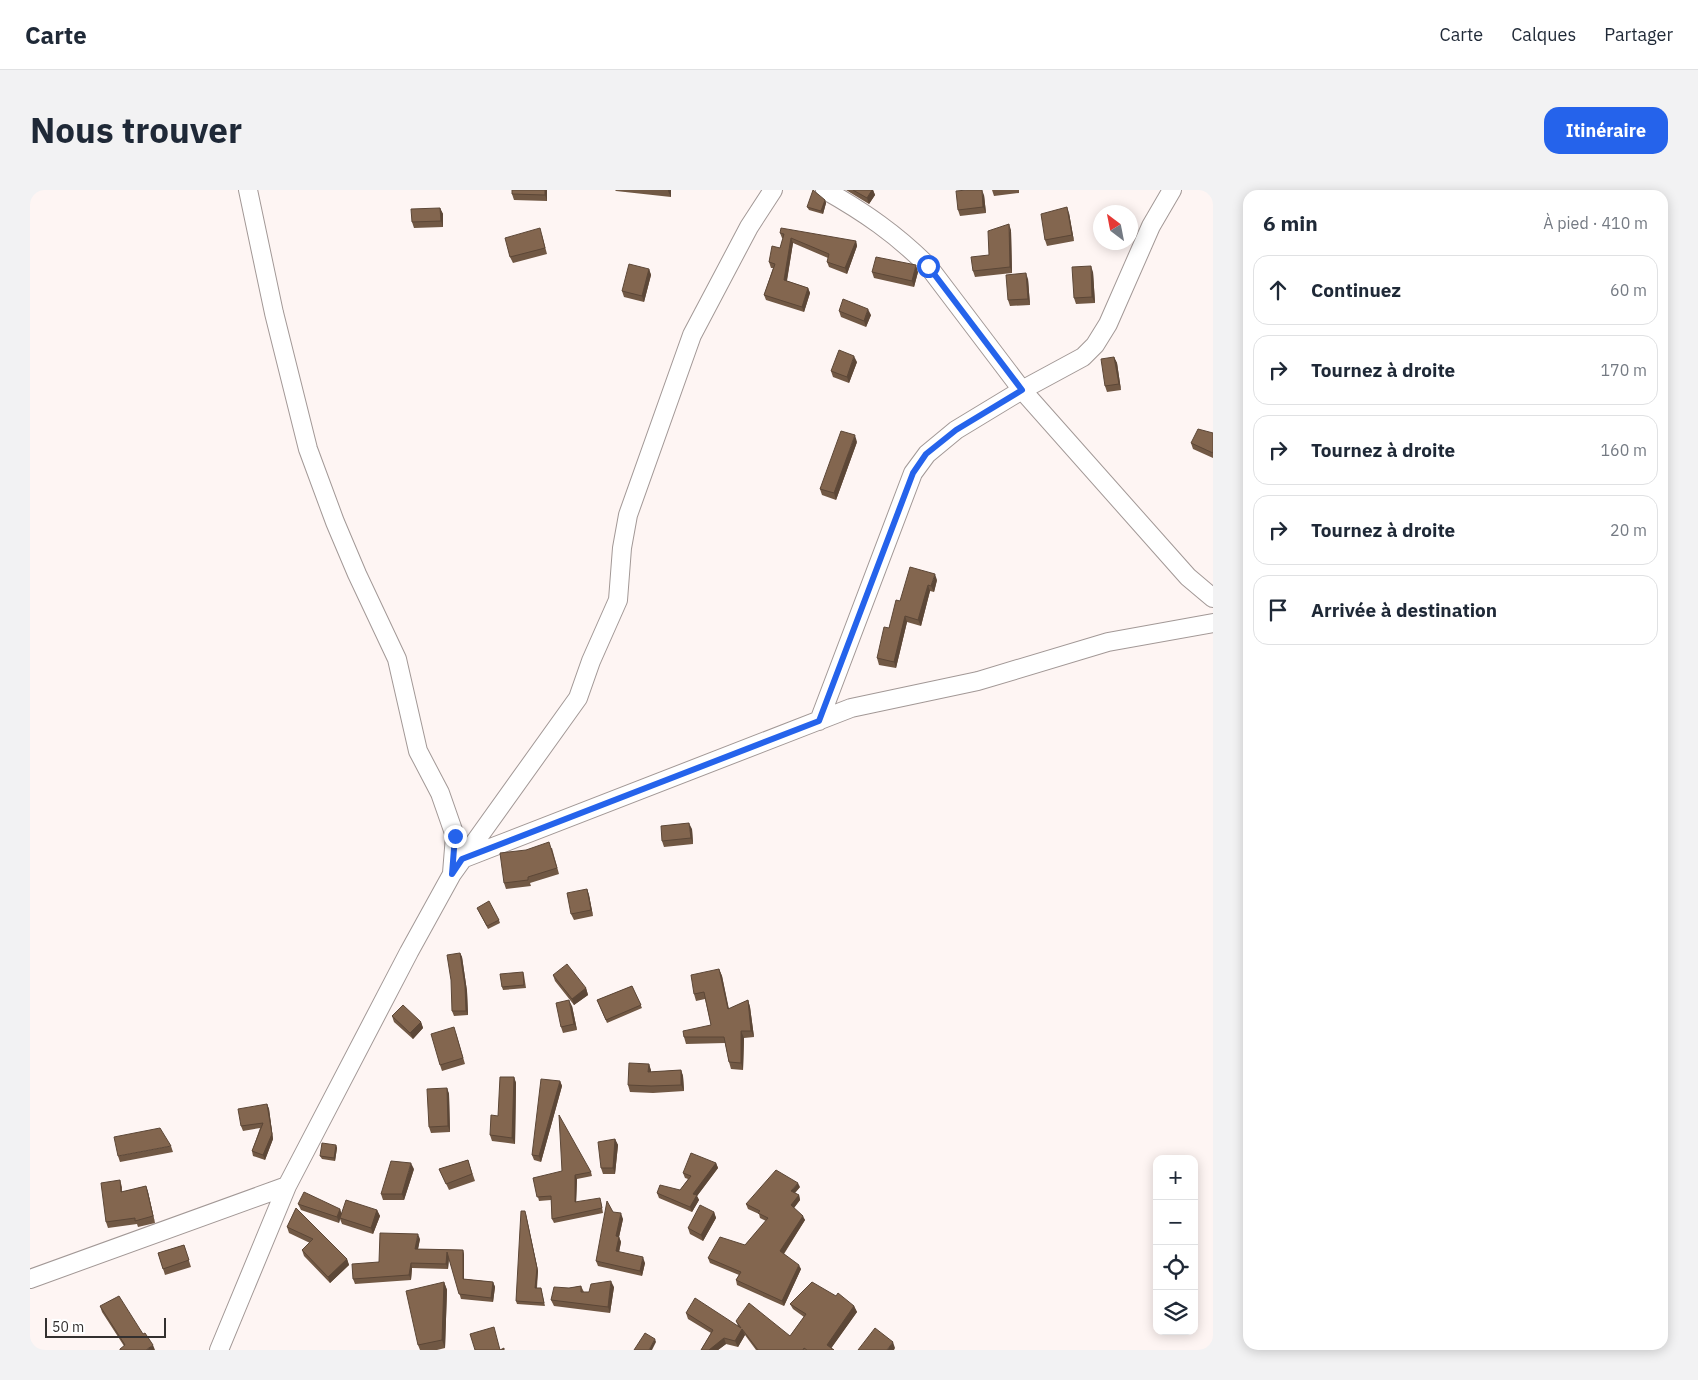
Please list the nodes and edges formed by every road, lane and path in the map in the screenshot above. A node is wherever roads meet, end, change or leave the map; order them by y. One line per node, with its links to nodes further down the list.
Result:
1 (248, 190): 10 (street)
2 (772, 190): 9 (street)
3 (825, 190): 5 (street)
4 (1172, 190): 5 (street)
5 (1022, 390): 6 (street); 8 (street)
6 (1213, 598)
7 (1213, 623): 8 (street)
8 (819, 721): 9 (street)
9 (462, 859): 10 (street)
10 (452, 874): 11 (street)
11 (287, 1186): 12 (street); 13 (street)
12 (30, 1279)
13 (220, 1350)

